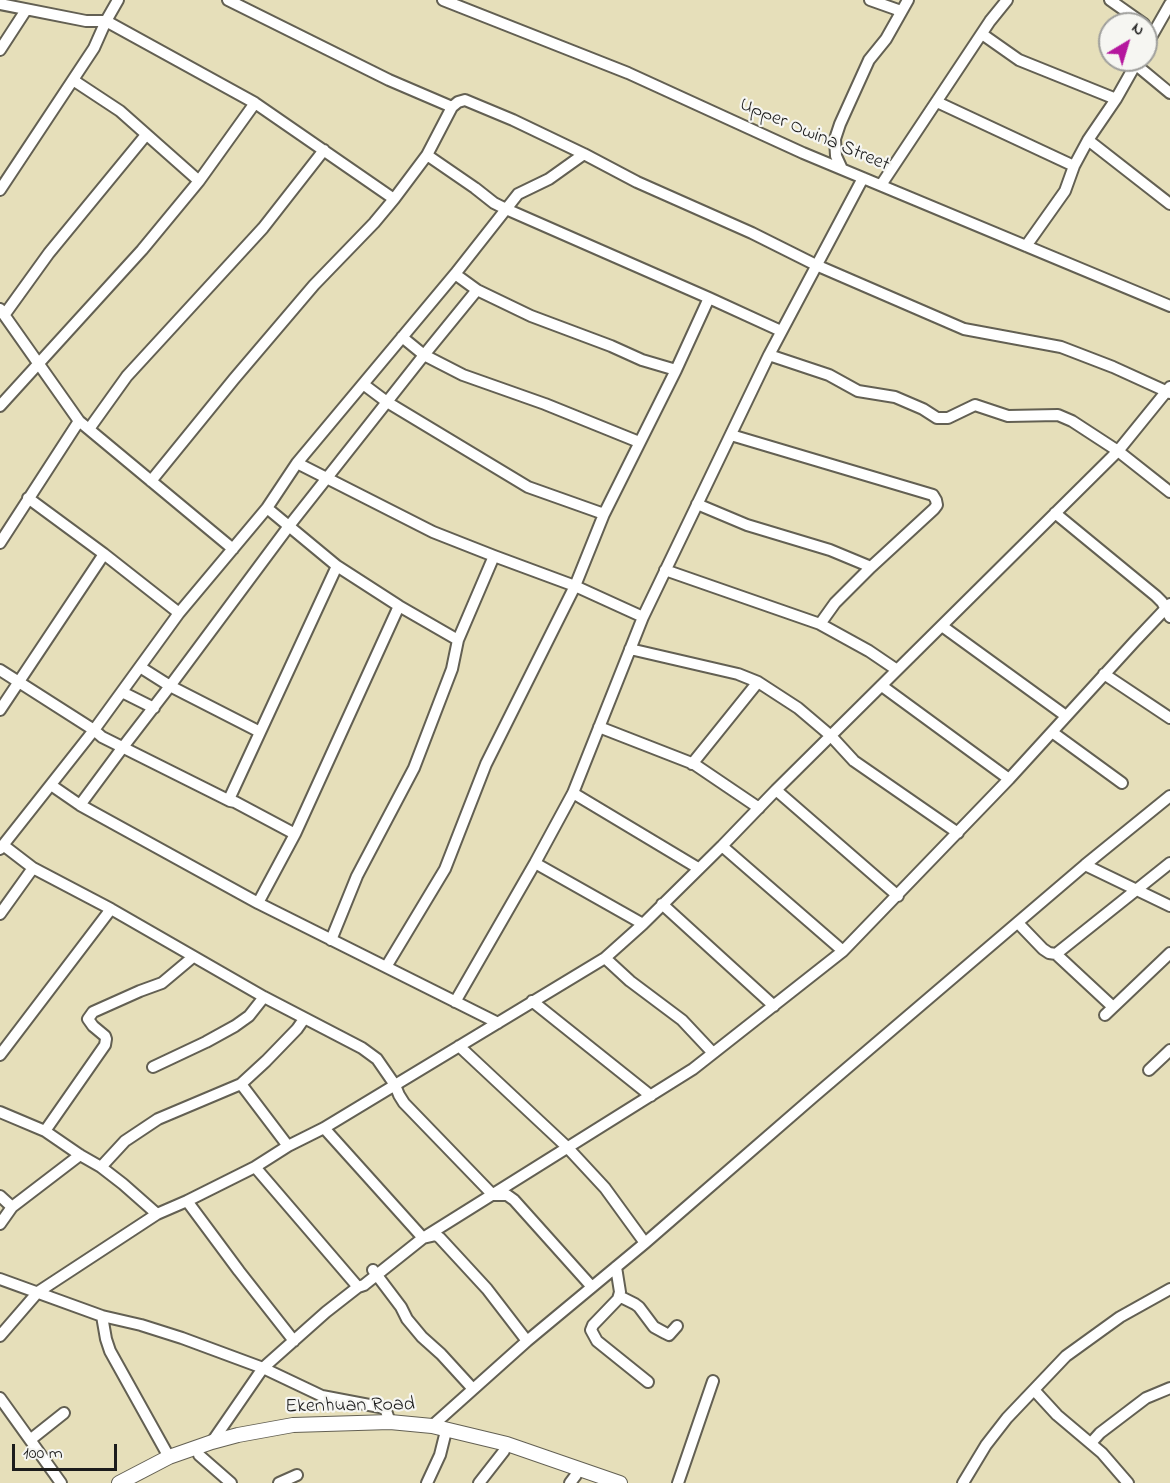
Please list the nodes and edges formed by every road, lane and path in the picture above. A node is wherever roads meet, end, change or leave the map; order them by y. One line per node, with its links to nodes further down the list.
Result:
1 (118, 0): 14 (street)
2 (228, 0): 24 (street)
3 (443, 0): 31 (street, Upper Owina Street)
4 (870, 0): 11 (street)
5 (908, 0): 11 (street)
6 (1007, 0): 15 (street)
7 (1110, 0): 12 (street)
8 (0, 4): 10 (street)
9 (1170, 4): 13 (street)
10 (27, 10): 14 (street); 16 (street)
11 (901, 11): 31 (street)
12 (1127, 12)
13 (1158, 17)
14 (106, 21): 19 (street); 23 (street)
15 (982, 34): 21 (street); 22 (street)
16 (0, 50)
17 (1131, 72): 21 (street)
18 (1147, 72): 20 (street)
19 (73, 80): 25 (street); 35 (street)
20 (1170, 93)
21 (1116, 99): 26 (street)
22 (937, 102): 30 (street); 34 (street)
23 (255, 103): 27 (street); 33 (street)
24 (452, 107): 28 (street); 29 (street)
25 (146, 135): 33 (street); 45 (street)
26 (1088, 140): 30 (street); 37 (street)
27 (324, 150): 36 (street); 57 (street)
28 (584, 154): 38 (street); 40 (street)
29 (427, 155): 36 (street); 38 (street)
30 (1074, 166): 39 (street)
31 (842, 169): 32 (street, Upper Owina Street)
32 (863, 178): 34 (street, Upper Owina Street); 40 (street)
33 (199, 181): 50 (street)
34 (881, 185): 39 (street, Upper Owina Street)
35 (0, 190)
36 (394, 199): 63 (street)
37 (1170, 204)
38 (506, 209): 41 (street); 43 (street)
39 (1026, 246): 44 (street, Upper Owina Street)
40 (816, 265): 46 (street); 53 (street)
41 (455, 274): 42 (street); 47 (street)
42 (477, 290): 48 (street); 51 (street)
43 (709, 298): 46 (street); 51 (street)
44 (1170, 306)
45 (2, 312): 50 (street)
46 (781, 332): 49 (street)
47 (402, 337): 48 (street); 52 (street)
48 (424, 355): 54 (street); 59 (street)
49 (769, 355): 58 (street); 60 (street)
50 (38, 364): 55 (street); 56 (street)
51 (676, 370): 59 (street)
52 (363, 384): 54 (street); 61 (street)
53 (1169, 390): 60 (street)
54 (387, 402): 62 (street); 69 (street)
55 (0, 406)
56 (79, 421): 57 (street); 65 (street)
57 (89, 429): 63 (street)
58 (731, 435): 66 (street); 76 (street)
59 (639, 442): 69 (street)
60 (1118, 451): 64 (street); 68 (street)
61 (297, 463): 62 (street); 67 (street)
62 (326, 479): 70 (street); 74 (street)
63 (151, 481): 72 (street)
64 (1170, 492)
65 (28, 498): 71 (street); 73 (street)
66 (697, 504): 76 (street); 77 (street)
67 (267, 508): 70 (street); 72 (street)
68 (1056, 513): 80 (street); 84 (street)
69 (604, 514): 78 (street)
70 (289, 526): 75 (street); 93 (street)
71 (0, 543)
72 (233, 549): 81 (street)
73 (104, 554): 81 (street); 91 (street)
74 (494, 556): 78 (street); 85 (street)
75 (337, 566): 79 (street); 102 (street)
76 (871, 567): 83 (street)
77 (665, 570): 82 (street); 83 (street)
78 (575, 586): 82 (street); 140 (street)
79 (399, 606): 85 (street); 117 (street)
80 (1168, 610): 90 (street)
81 (179, 613): 87 (street)
82 (643, 617): 86 (street)
83 (820, 624): 89 (street)
84 (942, 626): 89 (street); 98 (street)
85 (458, 640): 134 (street)
86 (630, 649): 92 (street); 100 (street)
87 (140, 667): 93 (street); 95 (street)
88 (0, 670): 91 (street)
89 (897, 670): 94 (street)
90 (1104, 674): 98 (street); 99 (street)
91 (19, 682): 97 (street); 101 (street)
92 (758, 682): 104 (street); 106 (street)
93 (170, 686): 96 (street); 102 (street)
94 (882, 686): 104 (street); 107 (street)
95 (122, 692): 96 (street); 101 (street)
96 (153, 708): 105 (street)
97 (0, 710)
98 (1066, 716): 103 (street)
99 (1170, 718)
100 (599, 727): 106 (street); 111 (street)
101 (94, 730): 105 (street); 109 (street)
102 (260, 732): 113 (street)
103 (1052, 732): 107 (street); 108 (street)
104 (831, 736): 110 (street); 116 (street)
105 (123, 747): 113 (street); 114 (street)
106 (692, 764): 115 (street)
107 (1009, 779): 116 (street)
108 (1122, 783)
109 (51, 786): 114 (street); 119 (street)
110 (776, 790): 115 (street); 126 (street)
111 (573, 793): 120 (street); 124 (street)
112 (1170, 796): 122 (street)
113 (230, 801): 117 (street)
114 (80, 805): 127 (street)
115 (759, 808): 118 (street)
116 (958, 833): 126 (street)
117 (295, 834): 127 (street)
118 (722, 846): 124 (street); 135 (street)
119 (2, 847): 123 (street)
120 (535, 863): 133 (street); 143 (street)
121 (1170, 863): 125 (street)
122 (1085, 865): 125 (street); 132 (street)
123 (33, 868): 130 (street); 131 (street)
124 (698, 868): 128 (street)
125 (1136, 890): 129 (street); 137 (street)
126 (898, 896): 135 (street)
127 (258, 903): 134 (street)
128 (662, 904): 133 (street); 144 (street)
129 (1170, 906)
130 (111, 909): 138 (street); 150 (street)
131 (0, 914)
132 (1018, 923): 137 (street); 171 (street)
133 (643, 924): 139 (street)
134 (331, 940): 140 (street)
135 (843, 951): 144 (street)
136 (1170, 953): 137 (street)
137 (1056, 954)
138 (193, 957): 141 (street); 158 (street)
139 (605, 958): 142 (street); 149 (street)
140 (386, 968): 143 (street)
141 (264, 997): 145 (street); 151 (street)
142 (532, 1001): 146 (street); 155 (street)
143 (456, 1002): 146 (street)
144 (774, 1006): 149 (street)
145 (304, 1019): 153 (street); 154 (street)
146 (498, 1023): 147 (street)
147 (459, 1046): 154 (street); 160 (street)
148 (1170, 1050): 152 (street)
149 (713, 1053): 155 (street)
150 (0, 1055)
151 (153, 1067)
152 (1149, 1070)
153 (241, 1084): 159 (street); 162 (street)
154 (395, 1085): 157 (street); 164 (street)
155 (651, 1096): 160 (street)
156 (0, 1112): 158 (street)
157 (324, 1128): 159 (street); 170 (street)
158 (45, 1131): 161 (street)
159 (288, 1146): 163 (street)
160 (567, 1147): 164 (street); 171 (street)
161 (80, 1155): 162 (street); 167 (street)
162 (101, 1167): 168 (street)
163 (255, 1167): 166 (street); 175 (street)
164 (493, 1195): 170 (street); 176 (street)
165 (0, 1196): 167 (street)
166 (187, 1201): 168 (street); 183 (street)
167 (12, 1207): 169 (street)
168 (157, 1214): 178 (street)
169 (0, 1224)
170 (423, 1238): 175 (street); 184 (street)
171 (645, 1243): 172 (street)
172 (616, 1267): 176 (street); 179 (street)
173 (373, 1270): 189 (street)
174 (0, 1279): 178 (street)
175 (358, 1287): 183 (street)
176 (592, 1287): 184 (street)
177 (1170, 1289): 190 (street)
178 (38, 1292): 180 (street); 182 (street)
179 (619, 1296): 181 (street); 187 (street)
180 (102, 1316): 185 (street); 201 (street)
181 (676, 1326)
182 (0, 1336)
183 (294, 1341): 185 (street)
184 (527, 1341): 189 (street)
185 (263, 1368): 193 (street); 197 (street)
186 (713, 1381): 213 (street)
187 (648, 1382)
188 (1170, 1388): 198 (street)
189 (473, 1389): 194 (street)
190 (1034, 1390): 198 (street); 214 (street)
191 (0, 1398): 196 (street)
192 (64, 1413): 196 (street)
193 (390, 1422): 194 (main road, Ekenhuan Road); 197 (main road, Ekenhuan Road)
194 (432, 1425): 212 (main road, Ekenhuan Road)
195 (445, 1435): 199 (main road, Ekenhuan Road); 200 (main road, Ekenhuan Road); 209 (street)
196 (30, 1440): 204 (street)
197 (212, 1442): 201 (main road, Ekenhuan Road)
198 (1091, 1443): 215 (street)
199 (504, 1451): 203 (main road, Ekenhuan Road); 210 (street)
200 (199, 1455): 206 (main road, Ekenhuan Road); 207 (street)
201 (169, 1457): 205 (main road, Ekenhuan Road)
202 (297, 1475): 208 (street)
203 (573, 1479): 211 (main road, Ekenhuan Road)
204 (61, 1483)
205 (119, 1483)
206 (137, 1483)
207 (231, 1483)
208 (279, 1483)
209 (427, 1483)
210 (479, 1483)
211 (600, 1483)
212 (620, 1483)
213 (678, 1483)
214 (963, 1483)
215 (1128, 1483)

